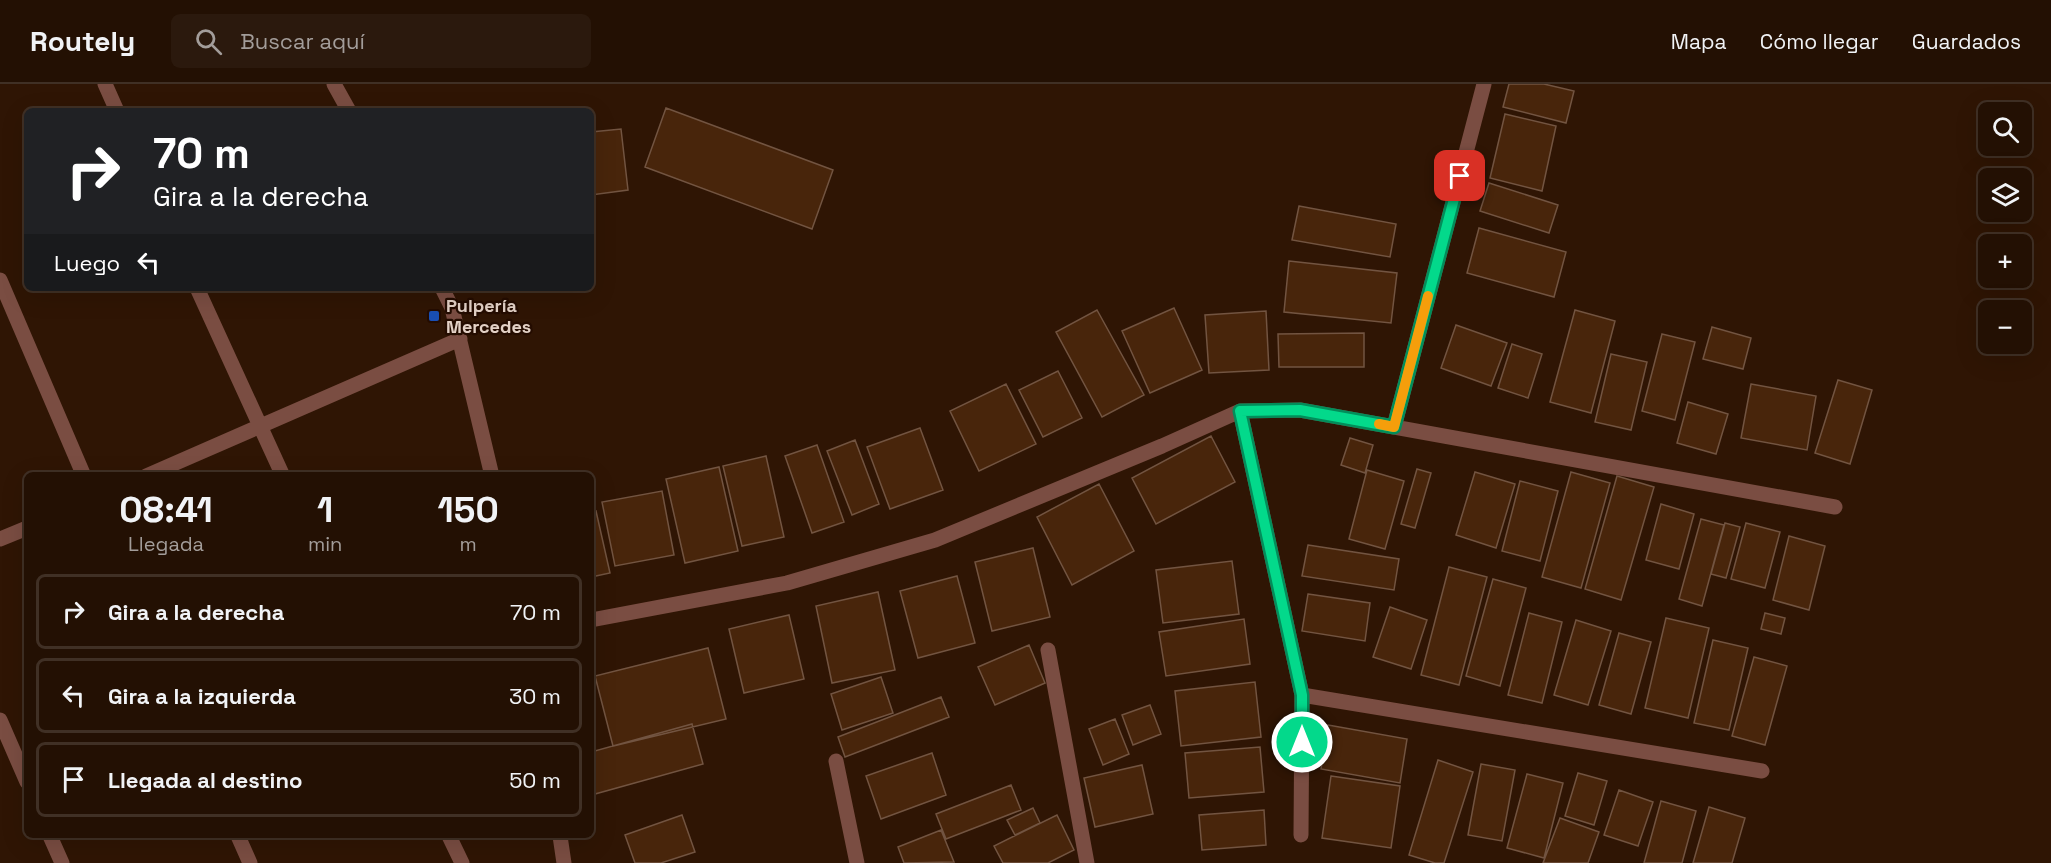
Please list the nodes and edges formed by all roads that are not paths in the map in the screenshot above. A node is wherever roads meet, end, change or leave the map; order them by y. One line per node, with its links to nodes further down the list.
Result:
1 (105, 84): 4 (street)
2 (334, 84): 5 (street)
3 (1484, 84): 12 (street)
4 (116, 108)
5 (347, 108)
6 (0, 280): 13 (street)
7 (198, 291): 11 (street)
8 (444, 291): 9 (street)
9 (460, 339): 11 (street); 16 (street)
10 (1240, 411): 12 (street); 20 (street); 22 (street)
11 (259, 425): 14 (street); 15 (street)
12 (1394, 427): 17 (street)
13 (82, 472)
14 (155, 472)
15 (281, 472)
16 (491, 472)
17 (1835, 507)
18 (24, 529): 19 (street)
19 (0, 539)
20 (594, 619)
21 (1048, 650): 37 (street)
22 (1302, 695): 25 (street); 27 (street)
23 (0, 720): 26 (street)
24 (836, 761): 36 (street)
25 (1762, 771)
26 (24, 775)
27 (1301, 835)
28 (51, 838): 32 (street)
29 (239, 838): 33 (street)
30 (450, 838): 34 (street)
31 (560, 838): 35 (street)
32 (62, 863)
33 (250, 863)
34 (462, 863)
35 (564, 863)
36 (857, 863)
37 (1088, 863)

